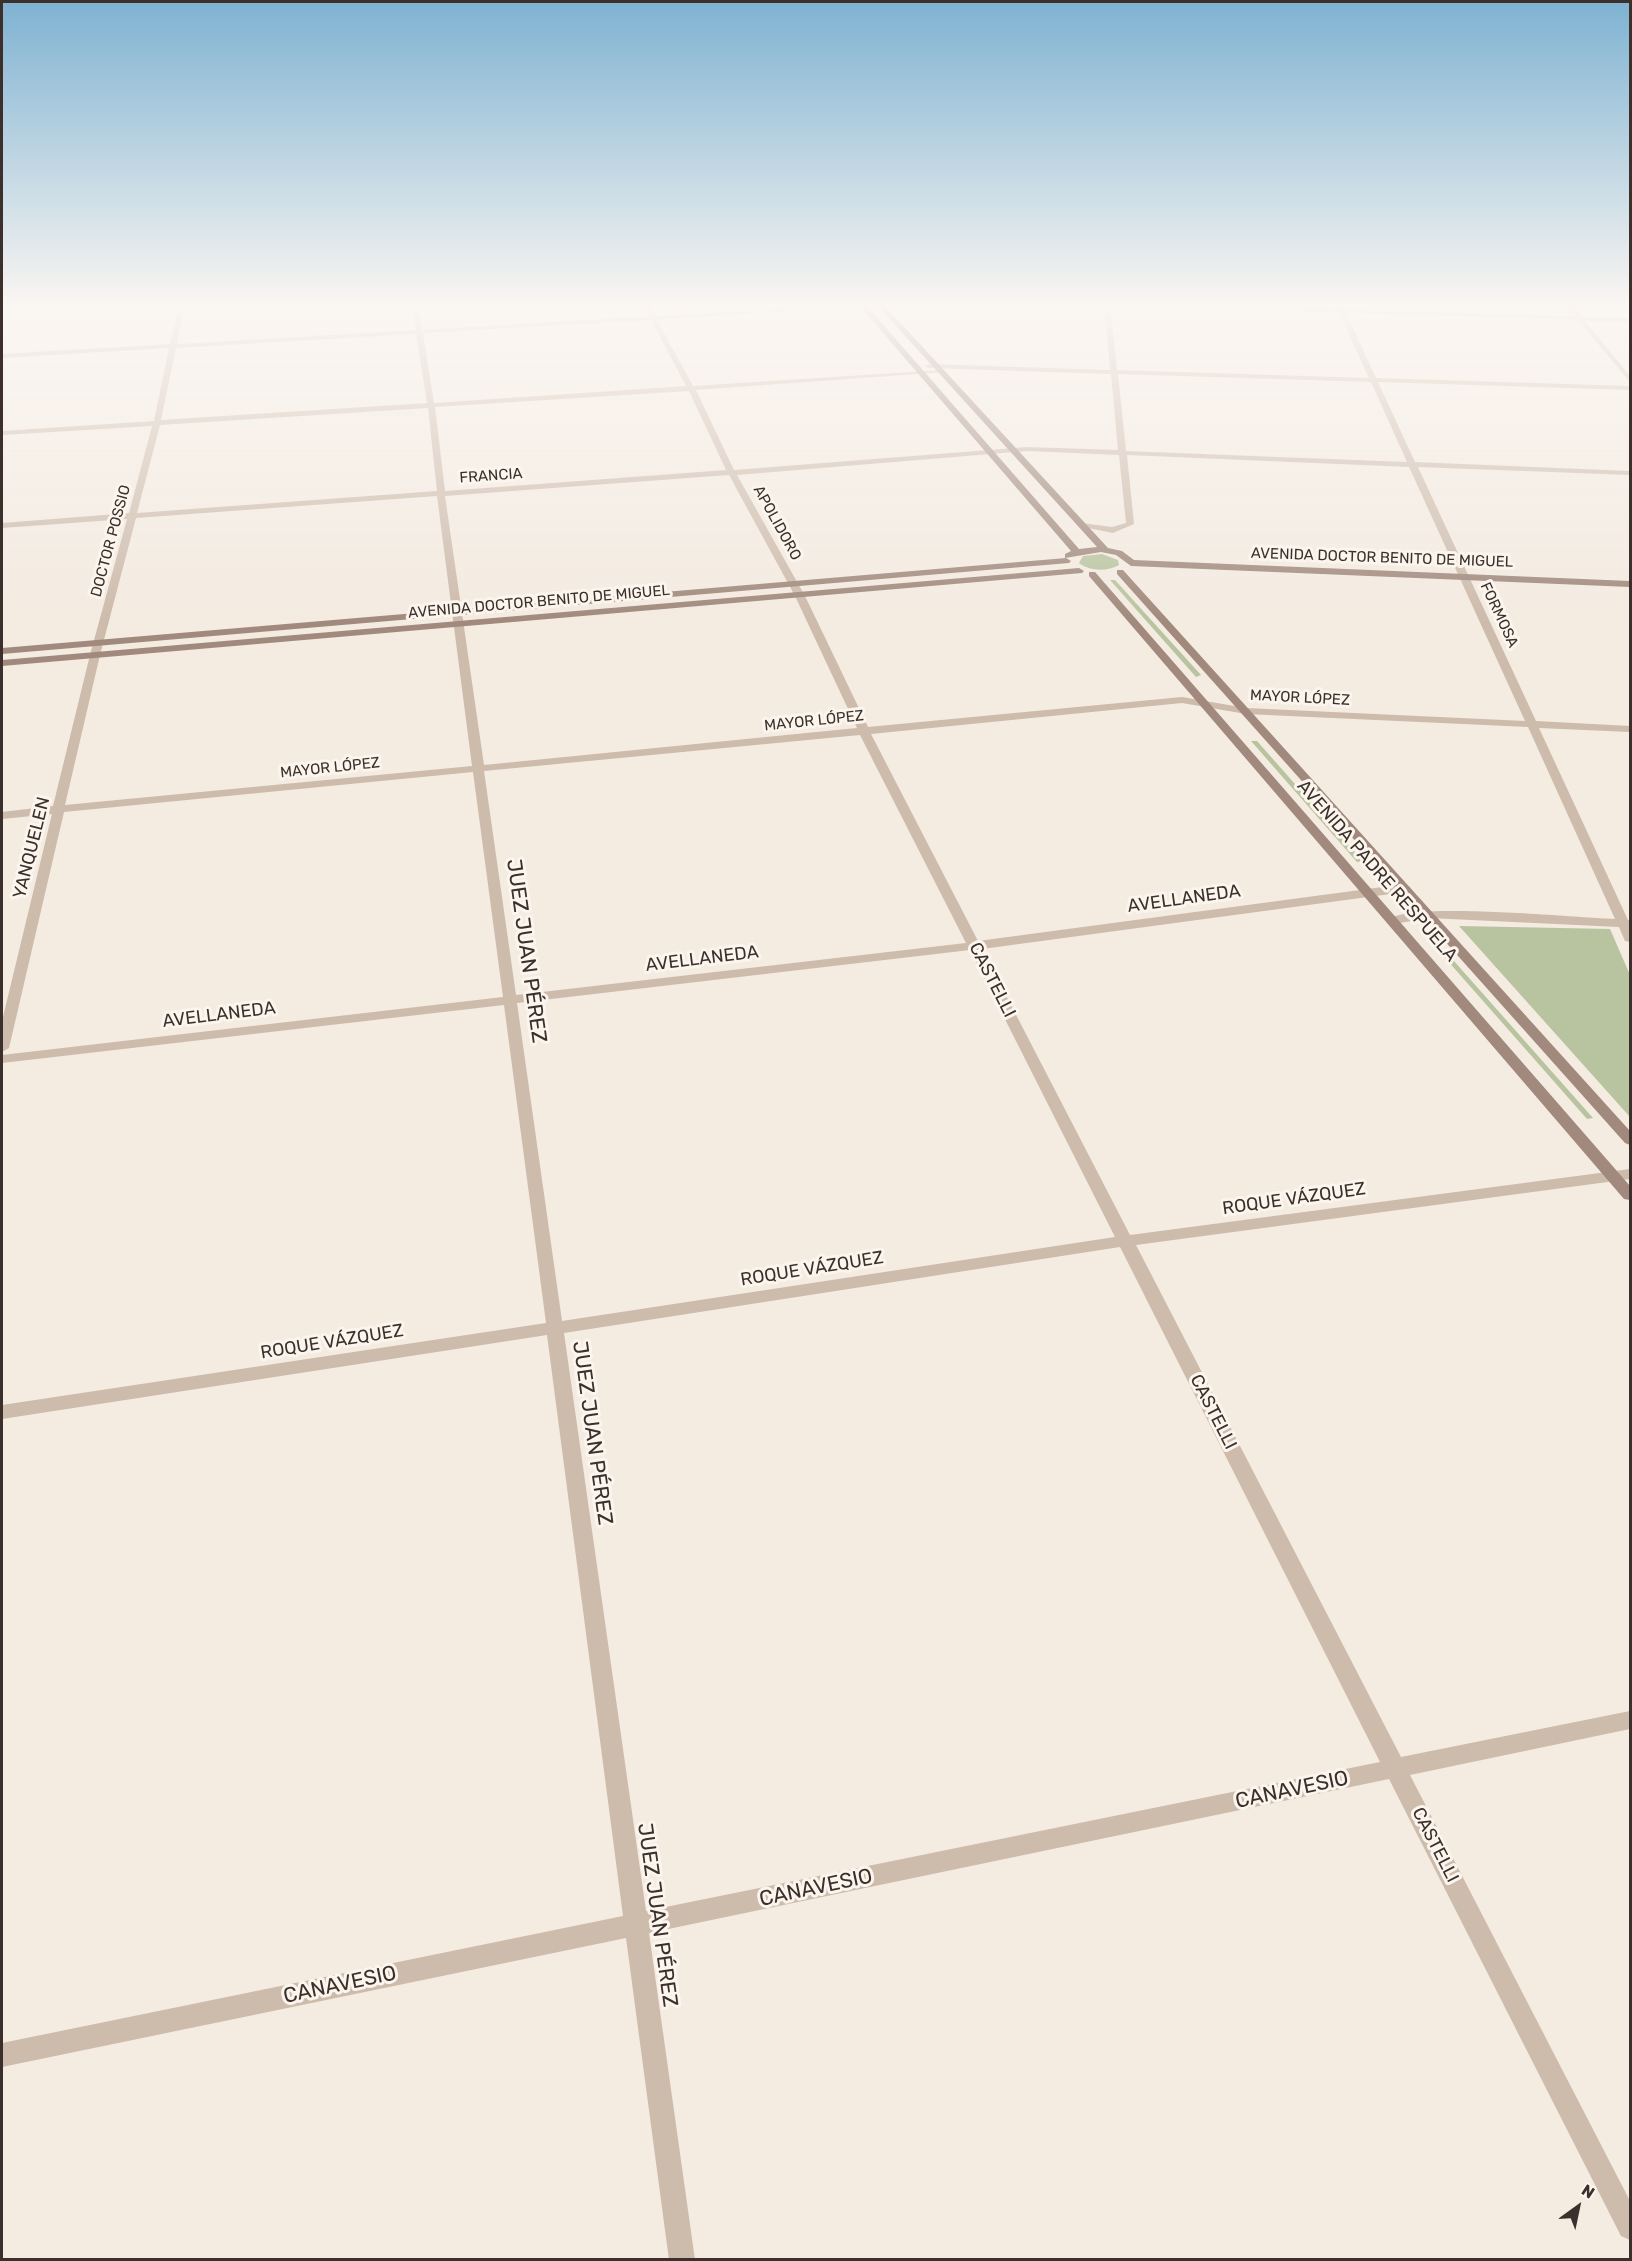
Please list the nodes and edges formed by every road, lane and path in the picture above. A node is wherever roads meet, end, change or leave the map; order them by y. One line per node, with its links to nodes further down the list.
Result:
1 (159, 411): 9 (street, DOCTOR POSSIO)
2 (337, 411): 9 (street)
3 (432, 411): 17 (street, JUEZ JUAN PÉREZ)
4 (702, 411): 15 (street, APOLIDORO)
5 (952, 411): 12 (main road)
6 (975, 411): 11 (main road)
7 (1117, 411): 13 (street)
8 (1388, 411): 14 (street, FORMOSA)
9 (157, 423): 10 (street); 18 (street, DOCTOR POSSIO)
10 (2, 433)
11 (1011, 450): 12 (street, FRANCIA); 13 (street, FRANCIA); 20 (main road)
12 (989, 453): 15 (street, FRANCIA); 22 (main road)
13 (1122, 453): 14 (street, FRANCIA); 20 (street)
14 (1413, 465): 16 (street, FRANCIA); 28 (street, FORMOSA)
15 (731, 472): 17 (street, FRANCIA); 30 (street, APOLIDORO)
16 (1630, 474)
17 (441, 494): 18 (street, FRANCIA); 31 (street, JUEZ JUAN PÉREZ)
18 (132, 516): 19 (street, FRANCIA); 32 (street, DOCTOR POSSIO)
19 (2, 525)
20 (1082, 526): 21 (main road)
21 (1105, 550): 22 (main road); 24 (main road)
22 (1077, 552): 23 (main road)
23 (1066, 561): 25 (main road); 30 (main road, AVENIDA DOCTOR BENITO DE MIGUEL)
24 (1131, 562): 26 (main road); 28 (main road, AVENIDA DOCTOR BENITO DE MIGUEL)
25 (1079, 571): 27 (main road); 30 (main road, AVENIDA DOCTOR BENITO DE MIGUEL)
26 (1120, 572): 27 (main road); 36 (main road, AVENIDA PADRE RESPUELA)
27 (1092, 574): 35 (main road, AVENIDA PADRE RESPUELA)
28 (1466, 577): 29 (main road, AVENIDA DOCTOR BENITO DE MIGUEL); 37 (street, FORMOSA)
29 (1630, 584)
30 (798, 590): 31 (main road, AVENIDA DOCTOR BENITO DE MIGUEL); 39 (street, CASTELLI)
31 (458, 618): 32 (main road, AVENIDA DOCTOR BENITO DE MIGUEL); 40 (street, JUEZ JUAN PÉREZ)
32 (97, 649): 33 (main road, AVENIDA DOCTOR BENITO DE MIGUEL); 34 (main road, AVENIDA DOCTOR BENITO DE MIGUEL); 41 (street, YANQUELEN)
33 (2, 651)
34 (2, 663)
35 (1204, 702): 36 (street, MAYOR LÓPEZ); 39 (street, MAYOR LÓPEZ); 44 (main road, AVENIDA PADRE RESPUELA)
36 (1246, 711): 37 (street, MAYOR LÓPEZ); 43 (main road, AVENIDA PADRE RESPUELA)
37 (1533, 724): 38 (street, MAYOR LÓPEZ); 47 (street, FORMOSA)
38 (1630, 729)
39 (864, 731): 40 (street, MAYOR LÓPEZ); 49 (street, CASTELLI)
40 (478, 769): 41 (street, MAYOR LÓPEZ); 50 (street, JUEZ JUAN PÉREZ)
41 (60, 810): 42 (street, MAYOR LÓPEZ); 51 (street, YANQUELEN)
42 (2, 816)
43 (1405, 888): 44 (street, AVELLANEDA); 45 (main road, AVENIDA PADRE RESPUELA)
44 (1370, 893): 46 (main road, AVENIDA PADRE RESPUELA); 49 (street, AVELLANEDA)
45 (1429, 914): 46 (street); 47 (street); 53 (main road, AVENIDA PADRE RESPUELA)
46 (1394, 920): 54 (main road, AVENIDA PADRE RESPUELA)
47 (1627, 924): 48 (street, FORMOSA)
48 (1630, 938)
49 (974, 946): 50 (street, AVELLANEDA); 56 (street, CASTELLI)
50 (510, 1000): 52 (street, AVELLANEDA); 57 (street, JUEZ JUAN PÉREZ)
51 (2, 1048)
52 (2, 1059)
53 (1630, 1140)
54 (1623, 1175): 55 (main road, AVENIDA PADRE RESPUELA); 56 (street, ROQUE VÁZQUEZ)
55 (1630, 1195)
56 (1125, 1241): 57 (street, ROQUE VÁZQUEZ); 60 (street, CASTELLI)
57 (555, 1328): 58 (street, ROQUE VÁZQUEZ); 61 (street, JUEZ JUAN PÉREZ)
58 (2, 1413)
59 (1630, 1720): 60 (street, CANAVESIO)
60 (1395, 1768): 61 (street, CANAVESIO); 63 (street, CASTELLI)
61 (636, 1925): 62 (street, CANAVESIO); 64 (street, JUEZ JUAN PÉREZ)
62 (2, 2055)
63 (1630, 2227)
64 (682, 2259)

